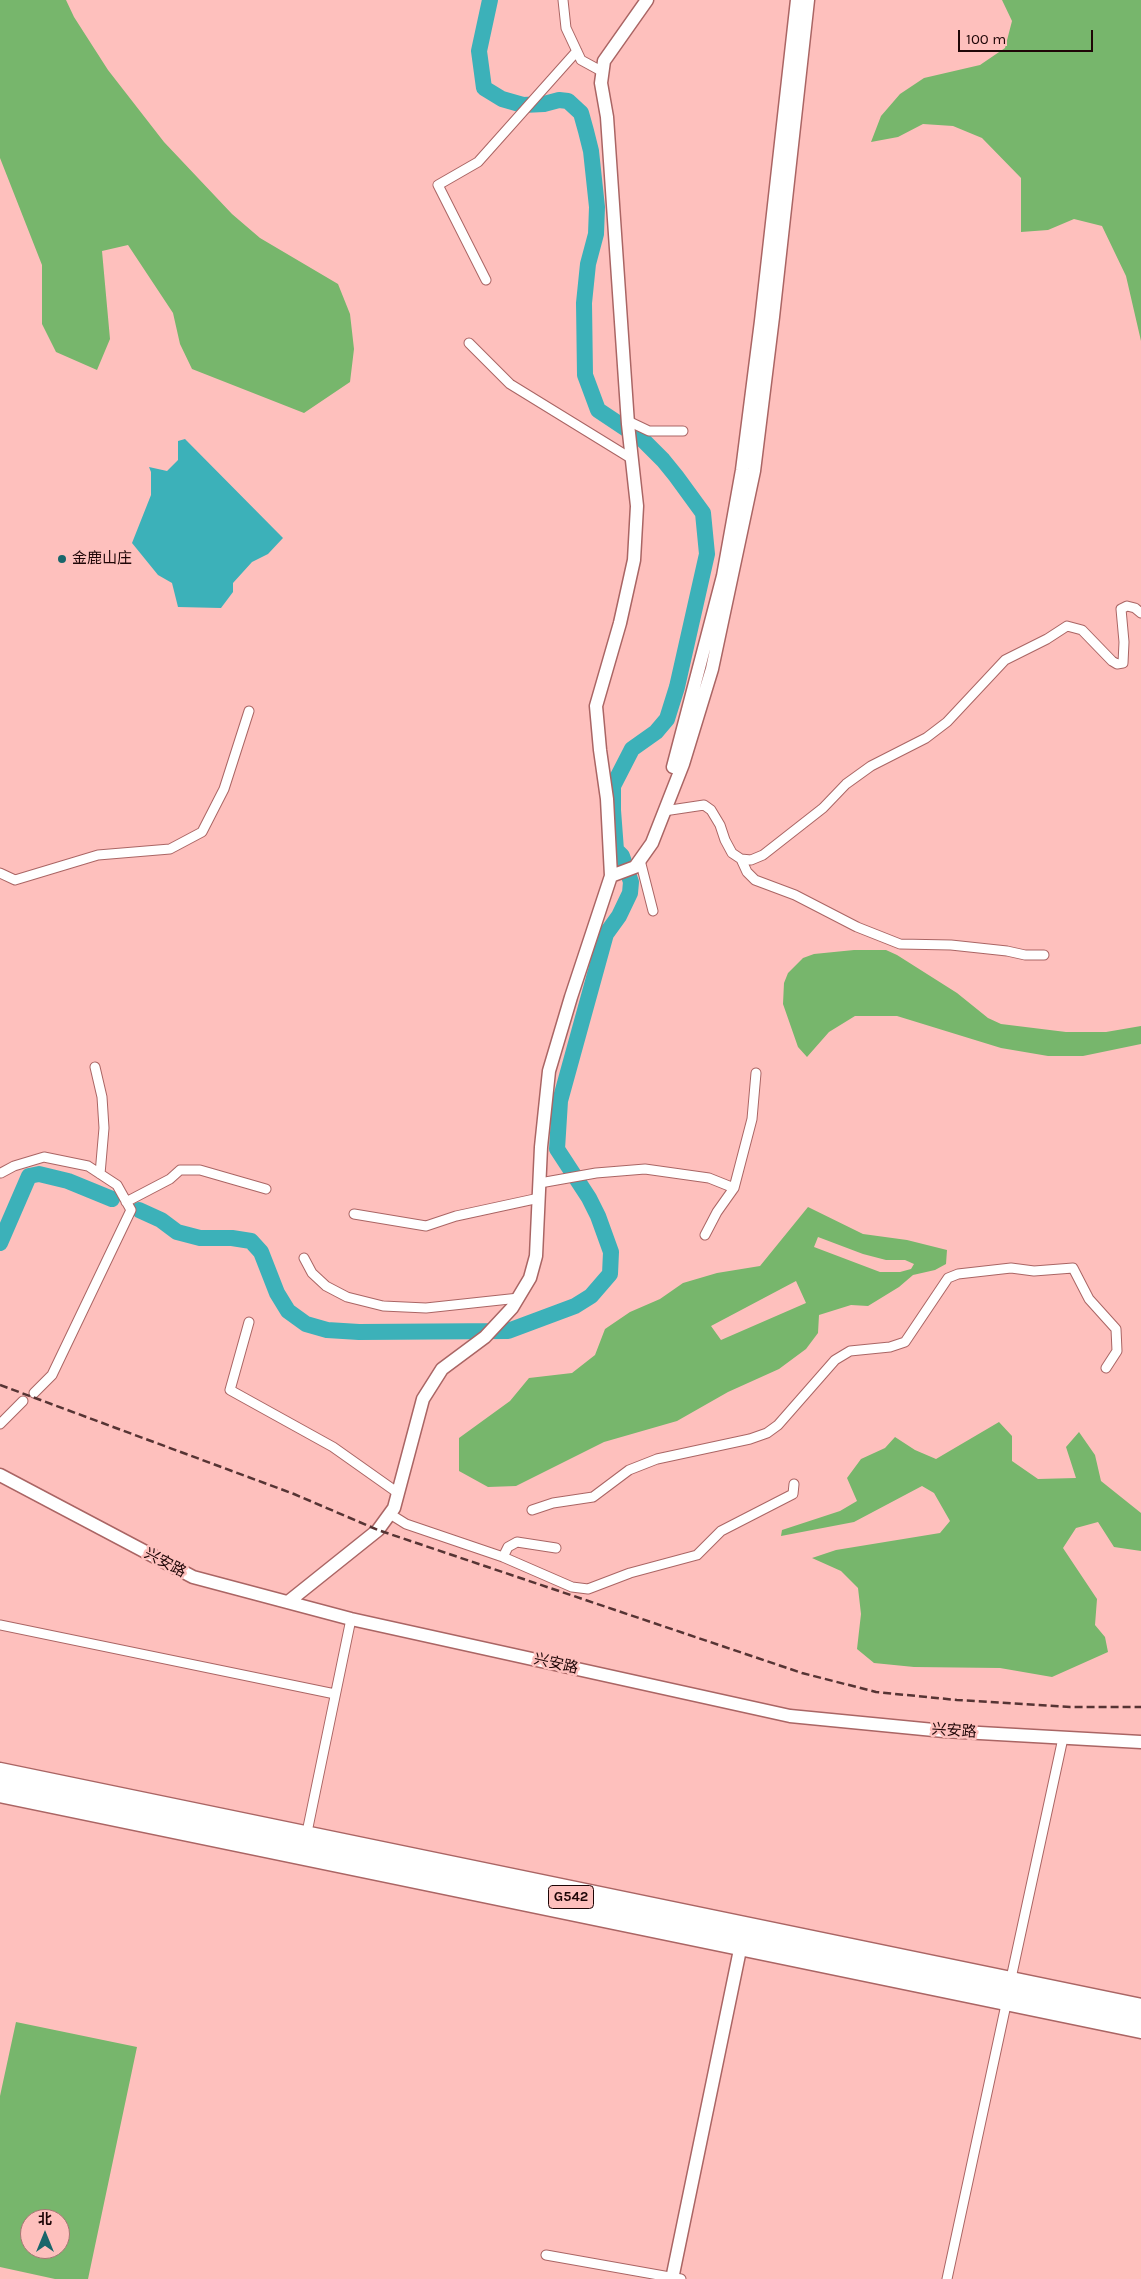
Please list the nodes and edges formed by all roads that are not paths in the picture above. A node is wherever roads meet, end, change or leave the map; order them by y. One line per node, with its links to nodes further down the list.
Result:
1 (563, 0): 5 (street)
2 (647, 0): 6 (street)
3 (797, 0): 14 (street)
4 (808, 0): 14 (street)
5 (577, 51): 6 (street); 7 (street)
6 (603, 72): 9 (street)
7 (486, 280)
8 (469, 343): 11 (street)
9 (628, 422): 10 (street); 11 (street)
10 (683, 430)
11 (632, 459): 17 (street)
12 (1141, 613): 16 (street)
13 (249, 711): 18 (street)
14 (672, 792): 15 (street)
15 (664, 811): 16 (street); 17 (street)
16 (742, 859): 20 (street)
17 (628, 869): 19 (street); 25 (street)
18 (0, 873)
19 (653, 911)
20 (1044, 956)
21 (95, 1067): 24 (street)
22 (756, 1073): 26 (street)
23 (1, 1173): 24 (street)
24 (100, 1174): 29 (street)
25 (540, 1183): 26 (street); 28 (street)
26 (734, 1188): 31 (street)
27 (266, 1189): 29 (street)
28 (539, 1198): 30 (street); 33 (street)
29 (126, 1202): 36 (street)
30 (354, 1214)
31 (705, 1235)
32 (304, 1258): 33 (street)
33 (519, 1298): 41 (street)
34 (250, 1322): 41 (street)
35 (1106, 1368): 42 (street)
36 (34, 1393)
37 (22, 1401): 38 (street)
38 (0, 1424)
39 (0, 1475): 46 (street, 兴安路)
40 (794, 1484): 45 (street)
41 (398, 1493): 43 (street)
42 (532, 1510)
43 (390, 1514): 45 (street); 46 (street)
44 (556, 1548): 45 (street)
45 (503, 1557)
46 (288, 1602): 47 (street, 兴安路)
47 (351, 1618): 49 (street); 50 (street, 兴安路)
48 (0, 1625): 49 (street)
49 (335, 1694): 55 (street)
50 (1063, 1738): 51 (street, 兴安路); 57 (street)
51 (1141, 1742)
52 (0, 1769): 55 (street)
53 (0, 1780): 55 (highway, G542)
54 (0, 1794): 55 (highway, G542)
55 (305, 1844): 56 (highway, G542); 57 (street)
56 (742, 1939): 57 (highway, G542); 62 (street)
57 (1009, 1988): 58 (street); 59 (highway, G542); 60 (highway, G542); 63 (street)
58 (1141, 2005)
59 (1141, 2016)
60 (1141, 2030)
61 (546, 2255): 62 (street)
62 (675, 2278)
63 (947, 2279)

